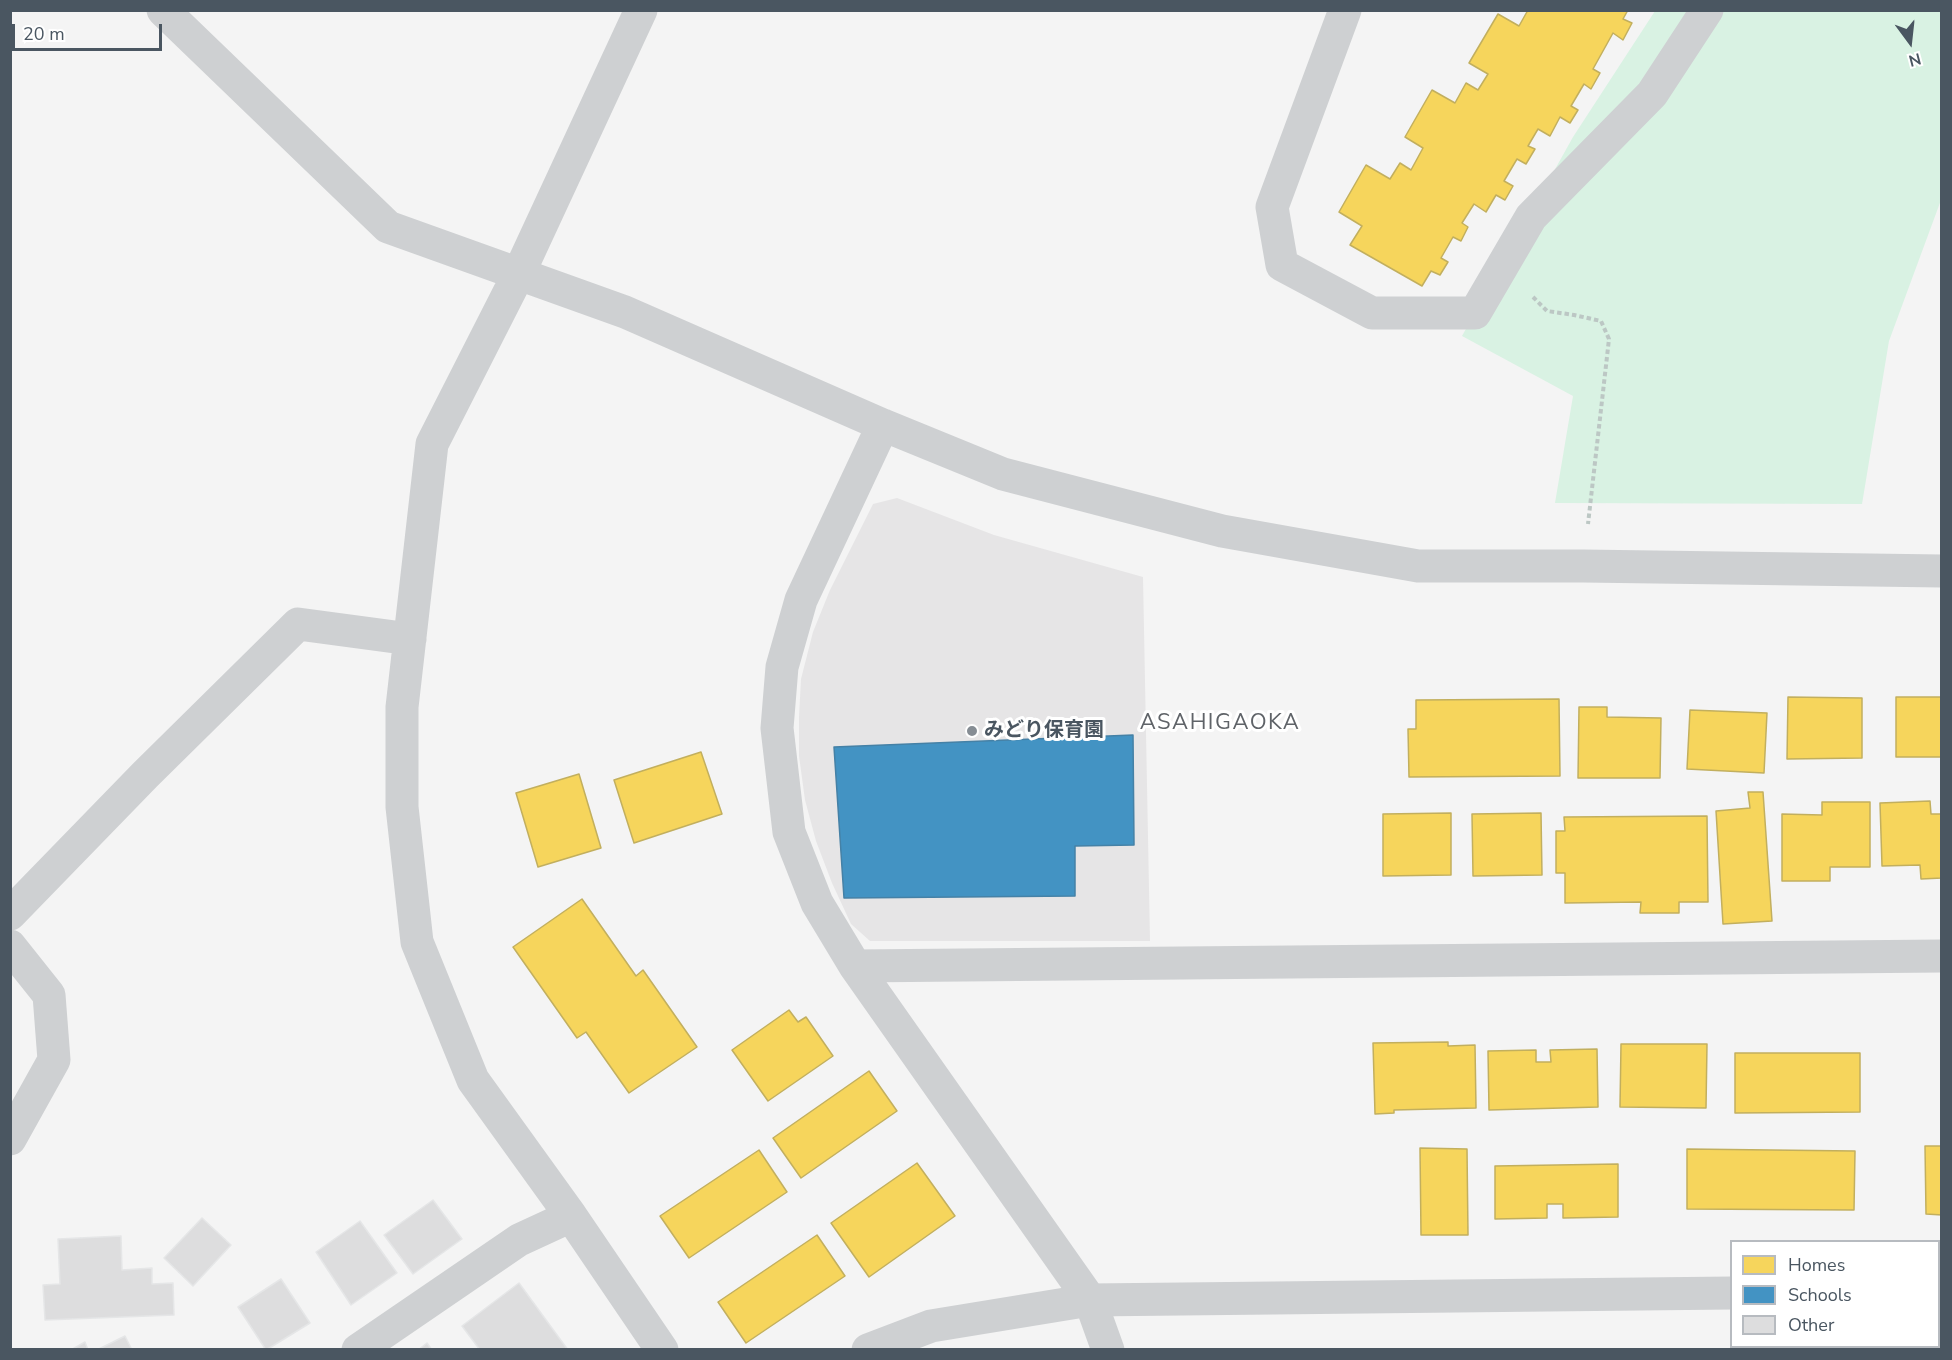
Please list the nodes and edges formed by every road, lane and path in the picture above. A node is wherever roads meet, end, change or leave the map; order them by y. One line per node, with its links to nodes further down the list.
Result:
1 (163, 10): 5 (street)
2 (641, 10): 5 (street)
3 (1345, 10): 4 (street)
4 (1707, 10)
5 (519, 273): 7 (street); 10 (street)
6 (1534, 287): 8 (path)
7 (884, 425): 8 (street); 14 (street)
8 (1583, 566): 9 (street)
9 (1941, 571)
10 (410, 639): 11 (street); 16 (street)
11 (10, 914)
12 (10, 946): 15 (street)
13 (1941, 956): 14 (street)
14 (855, 966): 18 (street)
15 (10, 1139)
16 (571, 1216): 19 (street); 20 (street)
17 (1730, 1293): 18 (street)
18 (1090, 1300): 21 (street); 22 (street)
19 (358, 1350)
20 (662, 1350)
21 (868, 1350)
22 (1108, 1350)

